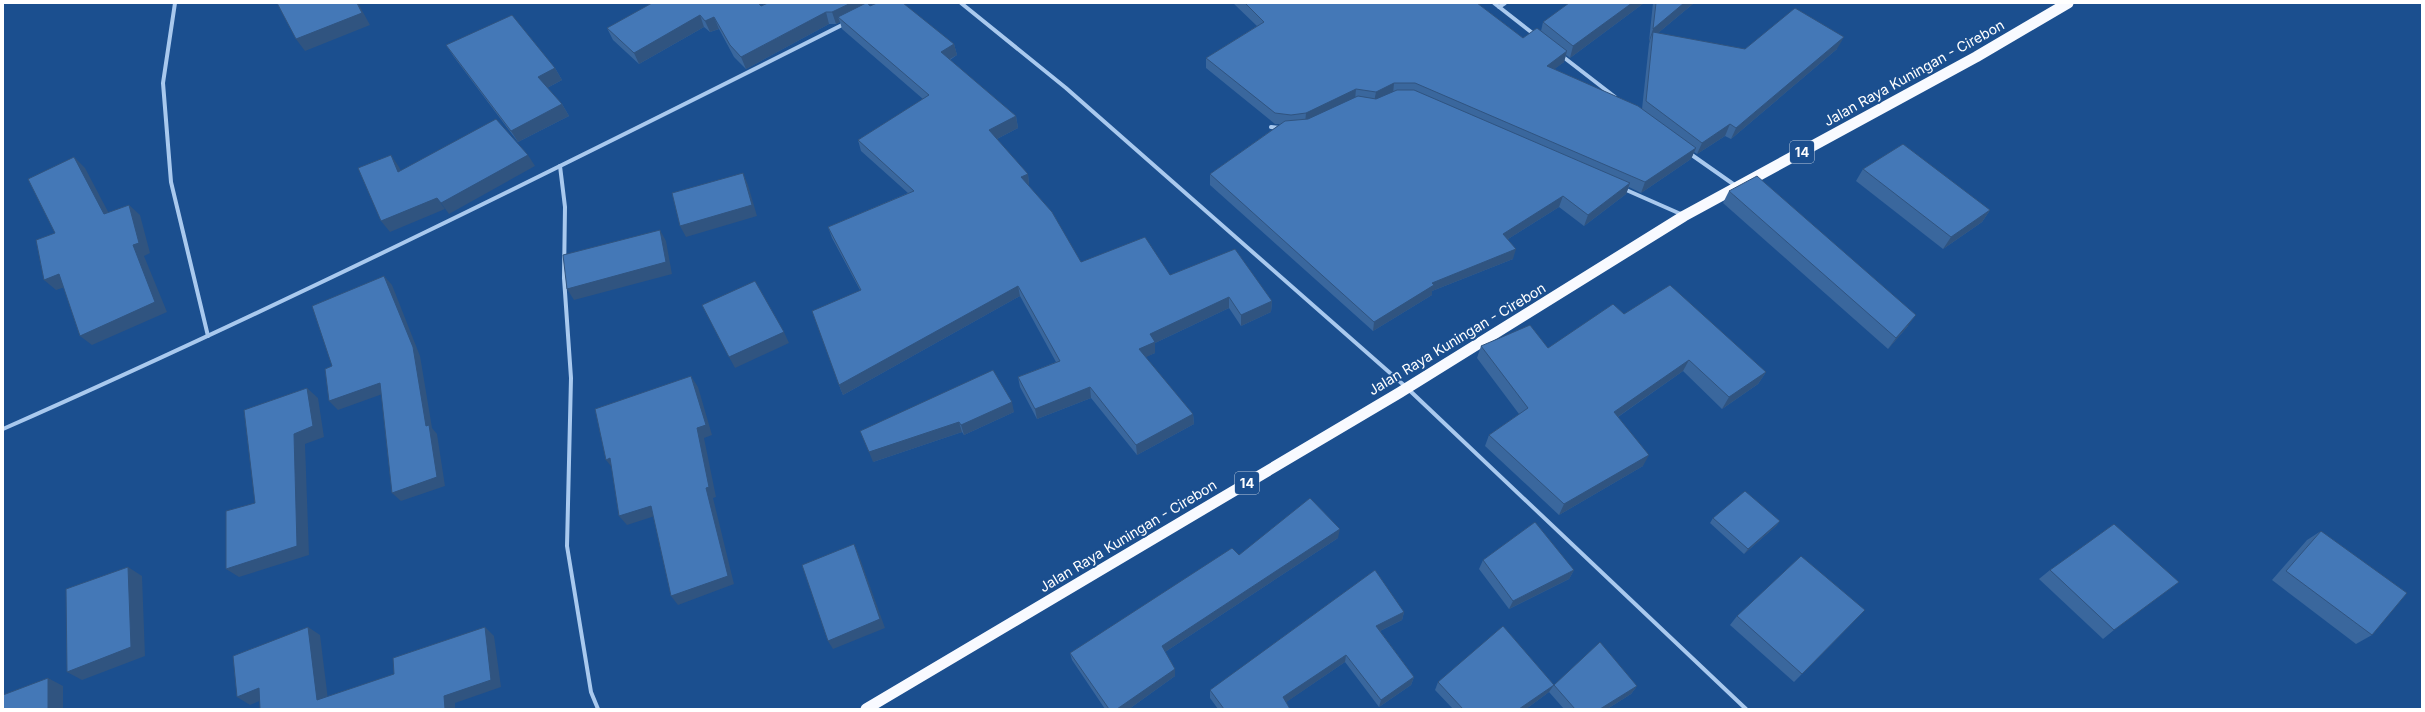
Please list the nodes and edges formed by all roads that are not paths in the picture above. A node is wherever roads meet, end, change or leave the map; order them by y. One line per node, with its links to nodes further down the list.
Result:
1 (175, 3): 18 (street)
2 (961, 3): 19 (street)
3 (1494, 3): 6 (street)
4 (1505, 3): 6 (street)
5 (2068, 3): 16 (highway, Jalan Raya Kuningan - Cirebon / 14)
6 (1500, 7): 8 (street)
7 (850, 21): 14 (street)
8 (1537, 36)
9 (1556, 51): 10 (street)
10 (1619, 100)
11 (1271, 127): 12 (street)
12 (1284, 129)
13 (1686, 151): 16 (street)
14 (560, 166): 18 (street); 21 (street)
15 (1620, 187): 17 (street)
16 (1739, 187): 17 (highway, Jalan Raya Kuningan - Cirebon / 14)
17 (1684, 216): 19 (highway, Jalan Raya Kuningan - Cirebon / 14)
18 (208, 336): 20 (street)
19 (1406, 387): 22 (highway, Jalan Raya Kuningan - Cirebon / 14); 23 (street)
20 (3, 429)
21 (598, 709)
22 (866, 709)
23 (1746, 709)

